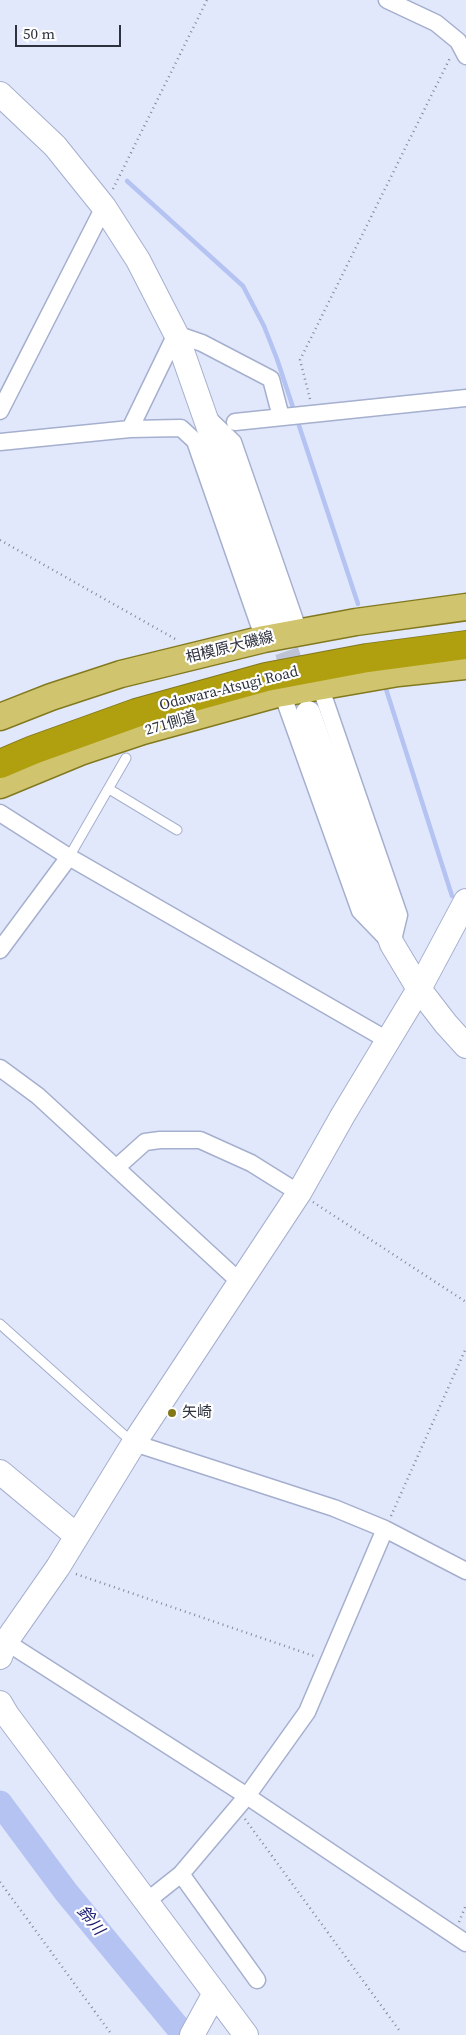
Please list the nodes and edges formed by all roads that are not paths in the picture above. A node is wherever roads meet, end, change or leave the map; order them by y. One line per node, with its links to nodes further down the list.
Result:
1 (387, 0): 2 (street)
2 (462, 48)
3 (0, 94): 4 (street)
4 (104, 207): 5 (street); 7 (street)
5 (176, 334): 8 (street); 10 (street); 13 (street)
6 (466, 398): 8 (street)
7 (0, 412)
8 (285, 416): 9 (street)
9 (236, 422)
10 (130, 429): 11 (street); 13 (street)
11 (0, 442)
12 (466, 608): 13 (main road, 相模原大磯線)
13 (277, 623): 18 (main road, 相模原大磯線)
14 (466, 626): 19 (highway, Odawara-Atsugi Road)
15 (466, 645): 21 (highway, Odawara-Atsugi Road)
16 (466, 666): 17 (main road, 271側道)
17 (305, 701): 22 (main road, 271側道); 29 (street)
18 (0, 717)
19 (0, 744)
20 (126, 758): 23 (lane)
21 (0, 764)
22 (0, 785)
23 (109, 789): 25 (lane); 26 (lane)
24 (0, 813): 26 (street)
25 (177, 830)
26 (69, 857): 28 (street); 30 (street)
27 (466, 901): 29 (street)
28 (0, 950)
29 (419, 988): 30 (street); 31 (street)
30 (389, 1041): 34 (street)
31 (466, 1046)
32 (0, 1068): 33 (street)
33 (116, 1168): 34 (street); 35 (street)
34 (299, 1194): 35 (street)
35 (240, 1282): 37 (street)
36 (0, 1324): 37 (lane)
37 (134, 1443): 39 (street); 40 (street)
38 (0, 1472): 40 (street)
39 (385, 1529): 41 (street); 44 (street)
40 (76, 1536): 42 (street)
41 (466, 1571)
42 (2, 1646): 44 (street)
43 (0, 1703): 46 (street)
44 (242, 1802): 45 (street); 47 (street)
45 (181, 1874): 46 (street); 48 (street)
46 (147, 1901): 49 (street)
47 (466, 1943)
48 (257, 1980)
49 (212, 1998): 50 (street); 51 (street)
50 (192, 2035)
51 (246, 2035)

